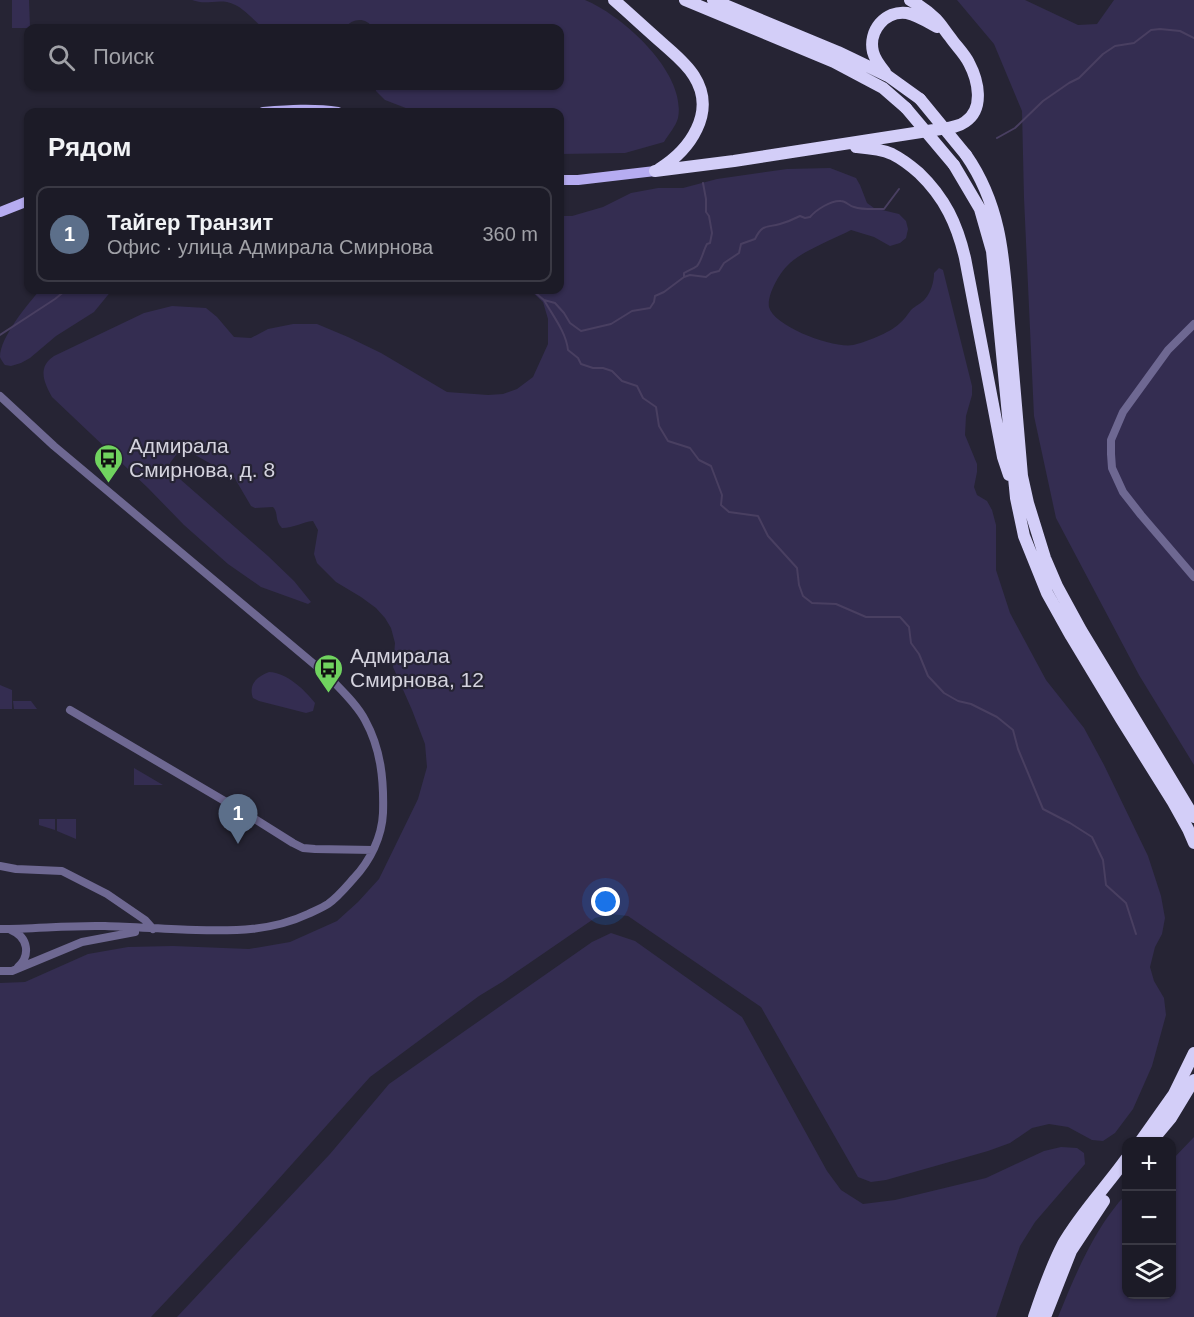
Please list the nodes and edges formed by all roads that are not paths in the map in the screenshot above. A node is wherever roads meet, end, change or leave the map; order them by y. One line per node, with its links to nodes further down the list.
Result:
1 (614, 0): 8 (highway)
2 (685, 0): 14 (highway, bridge)
3 (713, 0): 6 (highway)
4 (910, 0): 5 (highway)
5 (951, 40): 6 (highway); 7 (highway)
6 (888, 76): 17 (highway, bridge)
7 (839, 145): 8 (highway); 14 (highway)
8 (655, 171): 9 (main road)
9 (564, 180)
10 (24, 203): 11 (main road)
11 (0, 212)
12 (1194, 324): 15 (street)
13 (0, 396): 19 (street)
14 (1016, 498): 18 (highway)
15 (1194, 577)
16 (70, 710): 19 (street)
17 (1194, 817)
18 (1194, 843)
19 (373, 850): 22 (street)
20 (0, 866): 22 (street)
21 (1, 929): 22 (street); 23 (street)
22 (153, 929): 23 (street)
23 (15, 969): 24 (street)
24 (0, 971)
25 (1194, 1053): 27 (highway)
26 (1194, 1080): 28 (highway)
27 (1144, 1137)
28 (1155, 1137)
29 (1122, 1164): 31 (highway)
30 (1122, 1178): 32 (highway)
31 (1034, 1317)
32 (1046, 1317)

